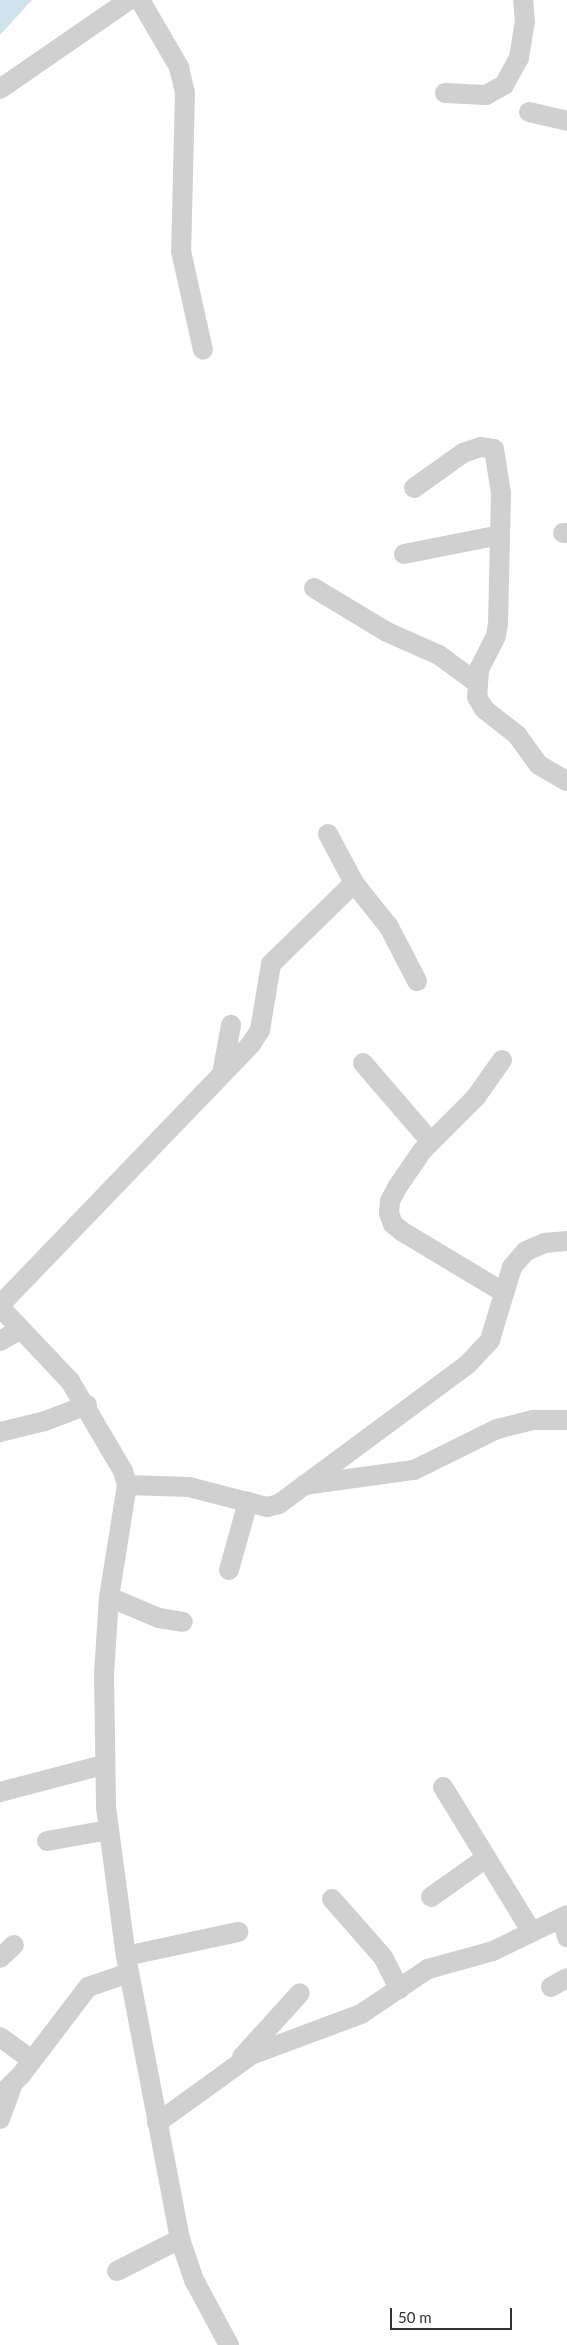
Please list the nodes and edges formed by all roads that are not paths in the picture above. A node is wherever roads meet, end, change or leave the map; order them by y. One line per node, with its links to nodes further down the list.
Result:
1 (129, 0): 4 (street)
2 (140, 0): 8 (street)
3 (523, 0): 5 (street)
4 (0, 89)
5 (445, 93)
6 (529, 112): 7 (street)
7 (567, 121)
8 (203, 350)
9 (414, 488): 10 (street)
10 (500, 535): 11 (street); 13 (street)
11 (404, 554)
12 (314, 588): 13 (street)
13 (476, 682): 14 (street)
14 (567, 781)
15 (328, 834): 16 (street)
16 (354, 883): 17 (street); 21 (street)
17 (417, 981)
18 (231, 1025): 21 (street)
19 (502, 1060): 22 (street)
20 (363, 1063): 22 (street)
21 (222, 1074): 25 (street)
22 (430, 1141): 24 (street)
23 (567, 1241): 24 (street)
24 (502, 1292): 32 (street)
25 (0, 1306): 26 (street)
26 (21, 1329): 27 (street); 28 (street)
27 (0, 1341)
28 (87, 1405): 30 (street); 31 (street)
29 (567, 1420): 32 (street)
30 (0, 1432)
31 (127, 1485): 33 (street); 35 (street)
32 (302, 1486): 33 (street)
33 (248, 1502): 34 (street)
34 (229, 1570)
35 (110, 1598): 36 (street); 37 (street)
36 (182, 1622)
37 (103, 1766): 39 (street); 40 (street)
38 (443, 1787): 42 (street)
39 (0, 1792)
40 (109, 1830): 41 (street); 48 (street)
41 (46, 1841)
42 (486, 1858): 43 (street); 47 (street)
43 (431, 1897)
44 (332, 1899): 49 (street)
45 (565, 1923): 47 (street)
46 (238, 1932): 48 (street)
47 (532, 1932): 49 (street)
48 (128, 1965): 52 (street); 56 (street)
49 (399, 1989): 53 (street)
50 (300, 1993): 53 (street)
51 (0, 2037): 52 (street)
52 (32, 2060): 54 (street)
53 (236, 2064): 56 (street)
54 (7, 2089): 55 (street)
55 (0, 2120)
56 (157, 2123): 57 (street)
57 (180, 2239): 58 (street); 59 (street)
58 (117, 2271)
59 (229, 2345)

